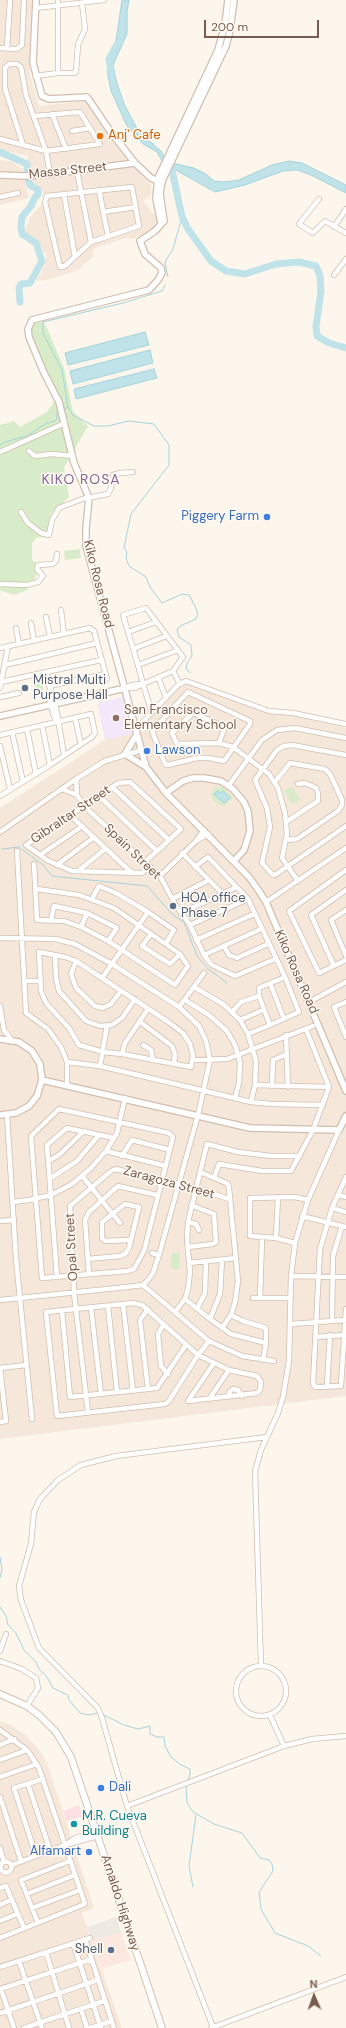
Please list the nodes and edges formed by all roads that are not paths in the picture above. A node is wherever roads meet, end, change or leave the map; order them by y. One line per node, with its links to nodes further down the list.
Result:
1 (10, 0): 12 (street)
2 (24, 0): 12 (street)
3 (36, 0): 10 (street)
4 (58, 0): 9 (street)
5 (104, 0): 8 (street)
6 (228, 0): 25 (street)
7 (234, 0): 25 (street)
8 (82, 3): 9 (street); 13 (street)
9 (58, 6): 10 (street); 13 (street)
10 (36, 8): 14 (street)
11 (0, 48): 12 (street)
12 (7, 48)
13 (58, 73): 14 (street)
14 (35, 76): 26 (street)
15 (4, 88): 16 (street); 18 (street); 22 (street)
16 (0, 93)
17 (52, 114): 18 (street); 19 (street); 23 (street)
18 (34, 116): 24 (street)
19 (90, 128): 20 (street); 23 (street)
20 (72, 131)
21 (0, 139): 22 (street)
22 (23, 145): 24 (street)
23 (66, 149): 24 (street)
24 (46, 150): 29 (street)
25 (171, 156): 30 (street)
26 (135, 162): 27 (street, Massa Street); 30 (street)
27 (77, 171): 29 (street, Massa Street); 32 (street)
28 (0, 174): 29 (street, Massa Street)
29 (50, 174)
30 (160, 179): 47 (street, Kiko Rosa Road)
31 (99, 190): 32 (street); 37 (street); 39 (street)
32 (80, 192): 34 (street); 43 (street)
33 (18, 193): 35 (street)
34 (64, 195): 44 (street); 44 (street)
35 (0, 198)
36 (319, 199): 40 (street)
37 (136, 207): 39 (street); 42 (street)
38 (346, 209): 40 (street)
39 (104, 212): 42 (street)
40 (334, 226): 41 (street)
41 (346, 233)
42 (108, 236): 43 (street)
43 (91, 242): 44 (street)
44 (75, 257)
45 (346, 259): 46 (street)
46 (334, 275)
47 (65, 423): 49 (street); 50 (street, Kiko Rosa Road)
48 (29, 451): 50 (street)
49 (0, 452)
50 (73, 456): 52 (street, Kiko Rosa Road)
51 (133, 472): 52 (street)
52 (89, 498): 53 (street); 85 (street, Kiko Rosa Road)
53 (21, 512)
54 (57, 554): 55 (street)
55 (0, 584)
56 (61, 610): 62 (street)
57 (46, 617): 64 (street)
58 (156, 622): 61 (street); 61 (street); 63 (street)
59 (31, 623): 65 (street)
60 (16, 628): 67 (street)
61 (128, 632): 70 (street)
62 (64, 634): 64 (street); 66 (street)
63 (166, 636): 70 (street); 71 (street)
64 (50, 637): 65 (street)
65 (34, 641): 67 (street)
66 (97, 643): 72 (street); 73 (street)
67 (19, 644): 68 (street)
68 (8, 646): 69 (street); 73 (street)
69 (0, 647)
70 (133, 649): 74 (street)
71 (178, 650): 74 (street); 75 (street)
72 (101, 660): 76 (street); 77 (street)
73 (5, 665): 80 (street)
74 (138, 665): 82 (street)
75 (172, 671): 78 (street); 81 (street)
76 (46, 672): 80 (street); 84 (street)
77 (105, 674): 79 (street); 84 (street)
78 (158, 678): 82 (street); 87 (street)
79 (107, 679)
80 (1, 682): 83 (street)
81 (179, 682)
82 (143, 684): 85 (street); 90 (street)
83 (0, 688)
84 (50, 688): 89 (street)
85 (126, 688): 89 (street); 98 (street, Kiko Rosa Road)
86 (19, 693): 88 (street)
87 (165, 695)
88 (0, 697)
89 (53, 704): 91 (street); 93 (street)
90 (151, 710)
91 (0, 716)
92 (75, 718): 93 (street); 102 (street); 102 (street)
93 (57, 722): 95 (street); 107 (street)
94 (346, 724): 98 (street)
95 (42, 725): 96 (street); 110 (street)
96 (27, 729): 97 (street); 113 (street)
97 (12, 732): 99 (street); 115 (street)
98 (137, 732): 105 (street, Kiko Rosa Road); 106 (street)
99 (0, 735)
100 (346, 738): 109 (street)
101 (219, 743): 101 (street); 104 (street)
102 (81, 744): 107 (street)
103 (0, 746): 120 (street)
104 (233, 747): 104 (street); 109 (street)
105 (142, 750): 106 (street); 111 (street, Kiko Rosa Road)
106 (125, 754): 111 (street); 114 (street)
107 (64, 755): 110 (street)
108 (346, 755): 112 (street)
109 (249, 758): 112 (street); 118 (street)
110 (50, 765): 113 (street)
111 (146, 767): 122 (street, Kiko Rosa Road)
112 (264, 769): 116 (street); 148 (street)
113 (36, 774): 115 (street)
114 (76, 779): 121 (street); 123 (street)
115 (23, 782): 120 (street)
116 (275, 782): 128 (street); 135 (street)
117 (298, 784): 128 (street)
118 (229, 785): 122 (street); 142 (street)
119 (112, 787): 125 (street, Gibraltar Street); 134 (street); 134 (street, Gibraltar Street)
120 (10, 789): 124 (street)
121 (62, 789): 123 (street); 131 (street)
122 (166, 793): 132 (street, Kiko Rosa Road)
123 (77, 795): 126 (street, Spain Street)
124 (0, 796)
125 (100, 796): 126 (street, Gibraltar Street); 139 (street)
126 (84, 806): 127 (street, Gibraltar Street); 143 (street, Spain Street)
127 (71, 816): 130 (street); 141 (street, Gibraltar Street)
128 (286, 822): 135 (street)
129 (346, 826): 148 (street)
130 (81, 827): 133 (street); 141 (street)
131 (0, 832)
132 (206, 832): 140 (street); 142 (street, Kiko Rosa Road)
133 (93, 838): 137 (street); 145 (street)
134 (169, 840): 139 (street, Gibraltar Street)
135 (286, 840): 148 (street)
136 (346, 848): 154 (street)
137 (105, 849): 150 (street); 151 (street)
138 (16, 851): 174 (street)
139 (157, 851): 143 (street, Gibraltar Street)
140 (182, 853): 147 (street); 152 (street)
141 (40, 855): 145 (street, Gibraltar Street)
142 (234, 861): 162 (street, Kiko Rosa Road)
143 (145, 862): 146 (street, Spain Street)
144 (34, 864): 156 (street)
145 (58, 865): 150 (street, Gibraltar Street)
146 (149, 866): 151 (street, Gibraltar Street); 152 (street, Spain Street)
147 (195, 867): 153 (street); 155 (street)
148 (288, 867): 154 (street)
149 (346, 870): 190 (street)
150 (78, 871): 151 (street, Gibraltar Street)
151 (132, 873)
152 (160, 876): 160 (street, Spain Street)
153 (209, 880): 158 (street); 160 (street)
154 (298, 881): 162 (street)
155 (237, 887): 158 (street); 161 (street)
156 (37, 889): 159 (street); 168 (street)
157 (346, 890): 190 (street)
158 (222, 893): 166 (street)
159 (92, 899): 164 (street); 169 (street)
160 (172, 899): 166 (street, Spain Street)
161 (248, 899): 167 (street); 170 (street)
162 (266, 902): 203 (street, Kiko Rosa Road)
163 (346, 910): 185 (street)
164 (148, 912): 169 (street); 178 (street)
165 (87, 913): 168 (street); 171 (street); 177 (street)
166 (181, 913): 170 (street, Spain Street)
167 (254, 914): 172 (street); 176 (street)
168 (51, 920): 171 (street)
169 (139, 925): 173 (street); 181 (street)
170 (190, 925): 176 (street, Spain Street)
171 (81, 927): 177 (street)
172 (261, 929): 179 (street); 180 (street)
173 (151, 934): 178 (street); 182 (street)
174 (22, 937): 175 (street); 189 (street); 194 (street)
175 (0, 938)
176 (196, 940): 183 (street, Spain Street)
177 (108, 941): 181 (street)
178 (166, 944): 182 (street)
179 (268, 944): 180 (street); 186 (street)
180 (224, 946): 183 (street)
181 (121, 949): 182 (street); 189 (street)
182 (180, 954)
183 (204, 954): 186 (street, Spain Street)
184 (56, 955): 188 (street); 195 (street); 215 (street)
185 (346, 956)
186 (275, 959): 192 (street)
187 (346, 960): 190 (street)
188 (76, 961): 193 (street); 199 (street)
189 (112, 964): 193 (street); 206 (street)
190 (334, 966)
191 (204, 973): 198 (street)
192 (285, 977): 197 (street); 211 (street)
193 (102, 978): 199 (street)
194 (24, 981): 195 (street); 232 (street)
195 (40, 981): 225 (street)
196 (346, 982): 203 (street)
197 (270, 983): 200 (street); 211 (street)
198 (194, 987): 202 (street); 210 (street)
199 (121, 991): 201 (street)
200 (259, 996): 208 (street); 210 (street)
201 (135, 999): 207 (street); 215 (street)
202 (186, 1000): 206 (street); 228 (street)
203 (308, 1000): 242 (street, Kiko Rosa Road)
204 (346, 1002): 220 (street)
205 (0, 1006): 209 (street)
206 (179, 1008): 231 (street)
207 (148, 1009): 213 (street); 230 (street)
208 (263, 1010): 212 (street); 214 (street)
209 (1, 1012): 222 (street)
210 (232, 1012): 212 (street)
211 (284, 1019): 214 (street)
212 (240, 1020): 218 (street)
213 (139, 1021): 226 (street); 233 (street)
214 (270, 1025): 218 (street)
215 (108, 1026): 225 (street)
216 (314, 1026): 217 (street)
217 (306, 1028): 219 (street); 240 (street)
218 (248, 1034): 224 (street)
219 (286, 1035): 224 (street); 227 (street)
220 (346, 1037)
221 (0, 1039): 222 (street)
222 (11, 1039): 235 (street)
223 (143, 1045): 229 (street)
224 (254, 1049): 228 (street); 237 (street)
225 (103, 1052): 226 (street); 234 (street)
226 (122, 1054): 229 (street)
227 (288, 1054): 238 (street); 239 (street)
228 (238, 1056): 231 (street); 244 (street)
229 (153, 1060): 233 (street)
230 (192, 1060): 231 (street); 233 (street)
231 (210, 1060): 241 (street)
232 (67, 1062): 234 (street); 236 (street)
233 (174, 1064)
234 (100, 1066): 241 (street)
235 (42, 1080): 236 (street); 248 (street)
236 (67, 1085): 243 (street)
237 (255, 1085): 238 (street); 245 (street)
238 (272, 1086): 239 (street)
239 (288, 1087): 240 (street)
240 (329, 1087): 246 (street)
241 (204, 1091): 244 (street); 249 (street)
242 (346, 1091)
243 (126, 1098): 249 (street); 251 (street)
244 (235, 1098): 245 (street)
245 (252, 1102): 246 (street)
246 (323, 1105): 252 (street)
247 (0, 1115): 248 (street)
248 (7, 1115): 281 (street)
249 (198, 1115): 252 (street); 269 (street)
250 (346, 1116): 253 (street)
251 (121, 1122): 256 (street); 257 (street); 277 (street)
252 (313, 1130): 253 (street); 260 (street)
253 (340, 1130): 279 (street)
254 (84, 1131): 255 (street); 261 (street); 261 (street)
255 (99, 1135): 256 (street); 266 (street)
256 (114, 1138): 258 (street)
257 (170, 1150): 259 (street); 262 (street)
258 (106, 1151): 259 (street); 264 (street)
259 (122, 1156): 262 (street)
260 (300, 1156): 263 (street); 267 (street)
261 (48, 1162): 266 (street)
262 (166, 1166): 268 (street)
263 (200, 1172): 267 (street); 270 (street)
264 (82, 1176): 271 (street); 273 (street)
265 (346, 1177): 272 (street)
266 (51, 1178): 273 (street)
267 (214, 1178): 278 (street)
268 (162, 1179): 269 (street, Zaragoza Street); 271 (street, Zaragoza Street); 274 (street)
269 (179, 1183): 270 (street, Zaragoza Street); 300 (street)
270 (196, 1188): 278 (street, Zaragoza Street); 282 (street)
271 (92, 1189): 280 (street); 307 (street, Opal Street)
272 (338, 1194): 275 (street); 283 (street)
273 (51, 1195): 277 (street); 310 (street)
274 (157, 1195): 280 (street); 299 (street)
275 (346, 1197)
276 (278, 1198): 279 (street); 294 (street); 295 (street)
277 (36, 1199): 281 (street); 310 (street)
278 (229, 1199): 301 (street)
279 (308, 1200): 286 (street)
280 (102, 1201): 285 (street); 302 (street)
281 (13, 1202): 287 (street)
282 (191, 1205): 289 (street); 298 (street)
283 (332, 1208): 284 (street); 290 (street)
284 (346, 1212)
285 (112, 1213): 291 (street); 296 (street); 296 (street)
286 (302, 1216): 290 (street); 297 (street)
287 (14, 1220): 288 (street); 315 (street)
288 (0, 1221)
289 (188, 1222): 293 (street); 298 (street)
290 (328, 1222): 292 (street); 309 (street)
291 (120, 1223)
292 (344, 1227): 311 (street)
293 (199, 1230)
294 (262, 1238): 295 (street); 317 (street)
295 (276, 1238): 297 (street)
296 (131, 1240): 302 (street)
297 (295, 1243): 308 (street)
298 (188, 1247): 305 (street)
299 (144, 1251): 300 (street); 306 (street)
300 (159, 1255): 313 (street)
301 (236, 1258): 303 (street); 330 (street)
302 (88, 1259): 306 (street)
303 (222, 1260): 304 (street); 331 (street)
304 (206, 1262): 305 (street); 326 (street)
305 (189, 1264): 319 (street)
306 (89, 1274): 307 (street)
307 (74, 1276): 310 (street); 314 (street, Opal Street)
308 (291, 1276): 309 (street); 318 (street)
309 (318, 1276): 311 (street); 334 (street)
310 (57, 1277)
311 (332, 1277): 312 (street); 332 (street)
312 (346, 1277)
313 (143, 1285): 314 (street); 329 (street)
314 (74, 1293): 315 (street); 324 (street, Opal Street)
315 (19, 1298): 320 (street); 348 (street)
316 (253, 1298): 317 (street)
317 (260, 1298): 318 (street)
318 (291, 1298): 336 (street)
319 (185, 1299): 326 (street); 329 (street)
320 (0, 1300)
321 (123, 1304): 322 (street); 325 (street); 354 (street)
322 (108, 1306): 323 (street); 355 (street)
323 (91, 1308): 324 (street); 356 (street)
324 (76, 1309): 328 (street); 357 (street, Opal Street)
325 (148, 1309): 335 (street); 353 (street)
326 (197, 1309): 331 (street)
327 (346, 1309): 333 (street)
328 (62, 1311): 357 (street); 361 (street)
329 (175, 1312): 341 (street)
330 (231, 1315): 337 (street); 342 (street)
331 (210, 1319): 337 (street)
332 (332, 1320): 333 (street); 334 (street)
333 (346, 1320): 338 (street)
334 (317, 1322): 336 (street); 340 (street)
335 (164, 1324): 343 (street); 351 (street)
336 (291, 1324): 364 (street)
337 (222, 1328): 342 (street)
338 (345, 1335): 339 (street); 352 (street)
339 (330, 1336): 340 (street); 352 (street)
340 (316, 1337): 352 (street)
341 (209, 1341): 344 (street); 345 (street)
342 (266, 1343): 345 (street)
343 (186, 1345): 344 (street); 351 (street)
344 (198, 1355): 347 (street); 361 (street)
345 (263, 1360): 346 (street)
346 (274, 1361)
347 (214, 1363): 350 (street); 360 (street)
348 (26, 1365): 349 (street); 362 (street)
349 (0, 1368): 363 (street)
350 (229, 1370): 358 (street); 360 (street)
351 (168, 1374): 353 (street)
352 (327, 1387)
353 (148, 1389): 354 (street)
354 (133, 1390): 355 (street)
355 (117, 1392): 356 (street)
356 (101, 1394): 357 (street)
357 (86, 1395): 361 (street, Opal Street)
358 (242, 1396): 359 (street); 359 (street)
359 (228, 1397): 360 (street)
360 (209, 1399)
361 (88, 1412)
362 (32, 1419)
363 (0, 1422)
364 (267, 1437): 368 (street); 384 (street)
365 (6, 1634): 366 (street)
366 (0, 1651)
367 (0, 1661): 370 (street)
368 (261, 1666): 371 (street); 371 (street)
369 (0, 1694): 370 (main road, Arnaldo Highway)
370 (27, 1706): 385 (main road, Arnaldo Highway)
371 (270, 1715): 376 (street)
372 (0, 1730): 374 (street)
373 (346, 1736): 376 (street)
374 (14, 1739): 375 (street); 377 (street)
375 (0, 1745)
376 (284, 1746): 384 (street)
377 (27, 1750): 378 (street); 379 (street)
378 (0, 1760)
379 (37, 1764): 380 (street); 381 (street)
380 (0, 1777)
381 (43, 1778): 382 (street); 386 (street)
382 (28, 1784): 388 (street); 389 (street)
383 (0, 1797): 391 (street)
384 (127, 1806): 437 (street)
385 (97, 1834): 386 (street); 436 (main road, Arnaldo Highway)
386 (65, 1845): 388 (street); 390 (street)
387 (0, 1848): 392 (street)
388 (50, 1850): 389 (street)
389 (36, 1856): 391 (street)
390 (70, 1860): 395 (street); 398 (street)
391 (21, 1861): 393 (street)
392 (4, 1862): 393 (street); 394 (street)
393 (12, 1864): 394 (street)
394 (1, 1871)
395 (76, 1875): 397 (street); 398 (street)
396 (0, 1888): 399 (street)
397 (80, 1890): 401 (street); 404 (street)
398 (26, 1894): 401 (street)
399 (11, 1900): 400 (street); 402 (street)
400 (0, 1905)
401 (32, 1908): 404 (street)
402 (17, 1914): 403 (street); 405 (street)
403 (0, 1921)
404 (38, 1923): 405 (street)
405 (24, 1928): 406 (street)
406 (0, 1938)
407 (73, 1943): 408 (street); 409 (street); 411 (street)
408 (46, 1952): 410 (street); 413 (street)
409 (92, 1959): 411 (street); 415 (street)
410 (19, 1961): 412 (street); 416 (street)
411 (79, 1963): 413 (street); 417 (street)
412 (0, 1967)
413 (52, 1972): 416 (street); 419 (street)
414 (346, 1977): 437 (street)
415 (98, 1980): 417 (street); 420 (street)
416 (26, 1981): 418 (street); 421 (street)
417 (86, 1984): 419 (street); 422 (street)
418 (0, 1989): 424 (street)
419 (59, 1993): 421 (street); 426 (street)
420 (104, 2001): 422 (street); 427 (street)
421 (33, 2002): 424 (street); 428 (street)
422 (93, 2005): 423 (street); 429 (street)
423 (81, 2009): 426 (street); 434 (street)
424 (8, 2010): 425 (street); 430 (street)
425 (0, 2013)
426 (66, 2014): 428 (street); 433 (street)
427 (112, 2021): 429 (street); 435 (street)
428 (40, 2023): 431 (street); 432 (street)
429 (100, 2026): 434 (street)
430 (14, 2028)
431 (24, 2028)
432 (42, 2028)
433 (69, 2028)
434 (88, 2028)
435 (114, 2028)
436 (162, 2028)
437 (212, 2028)

